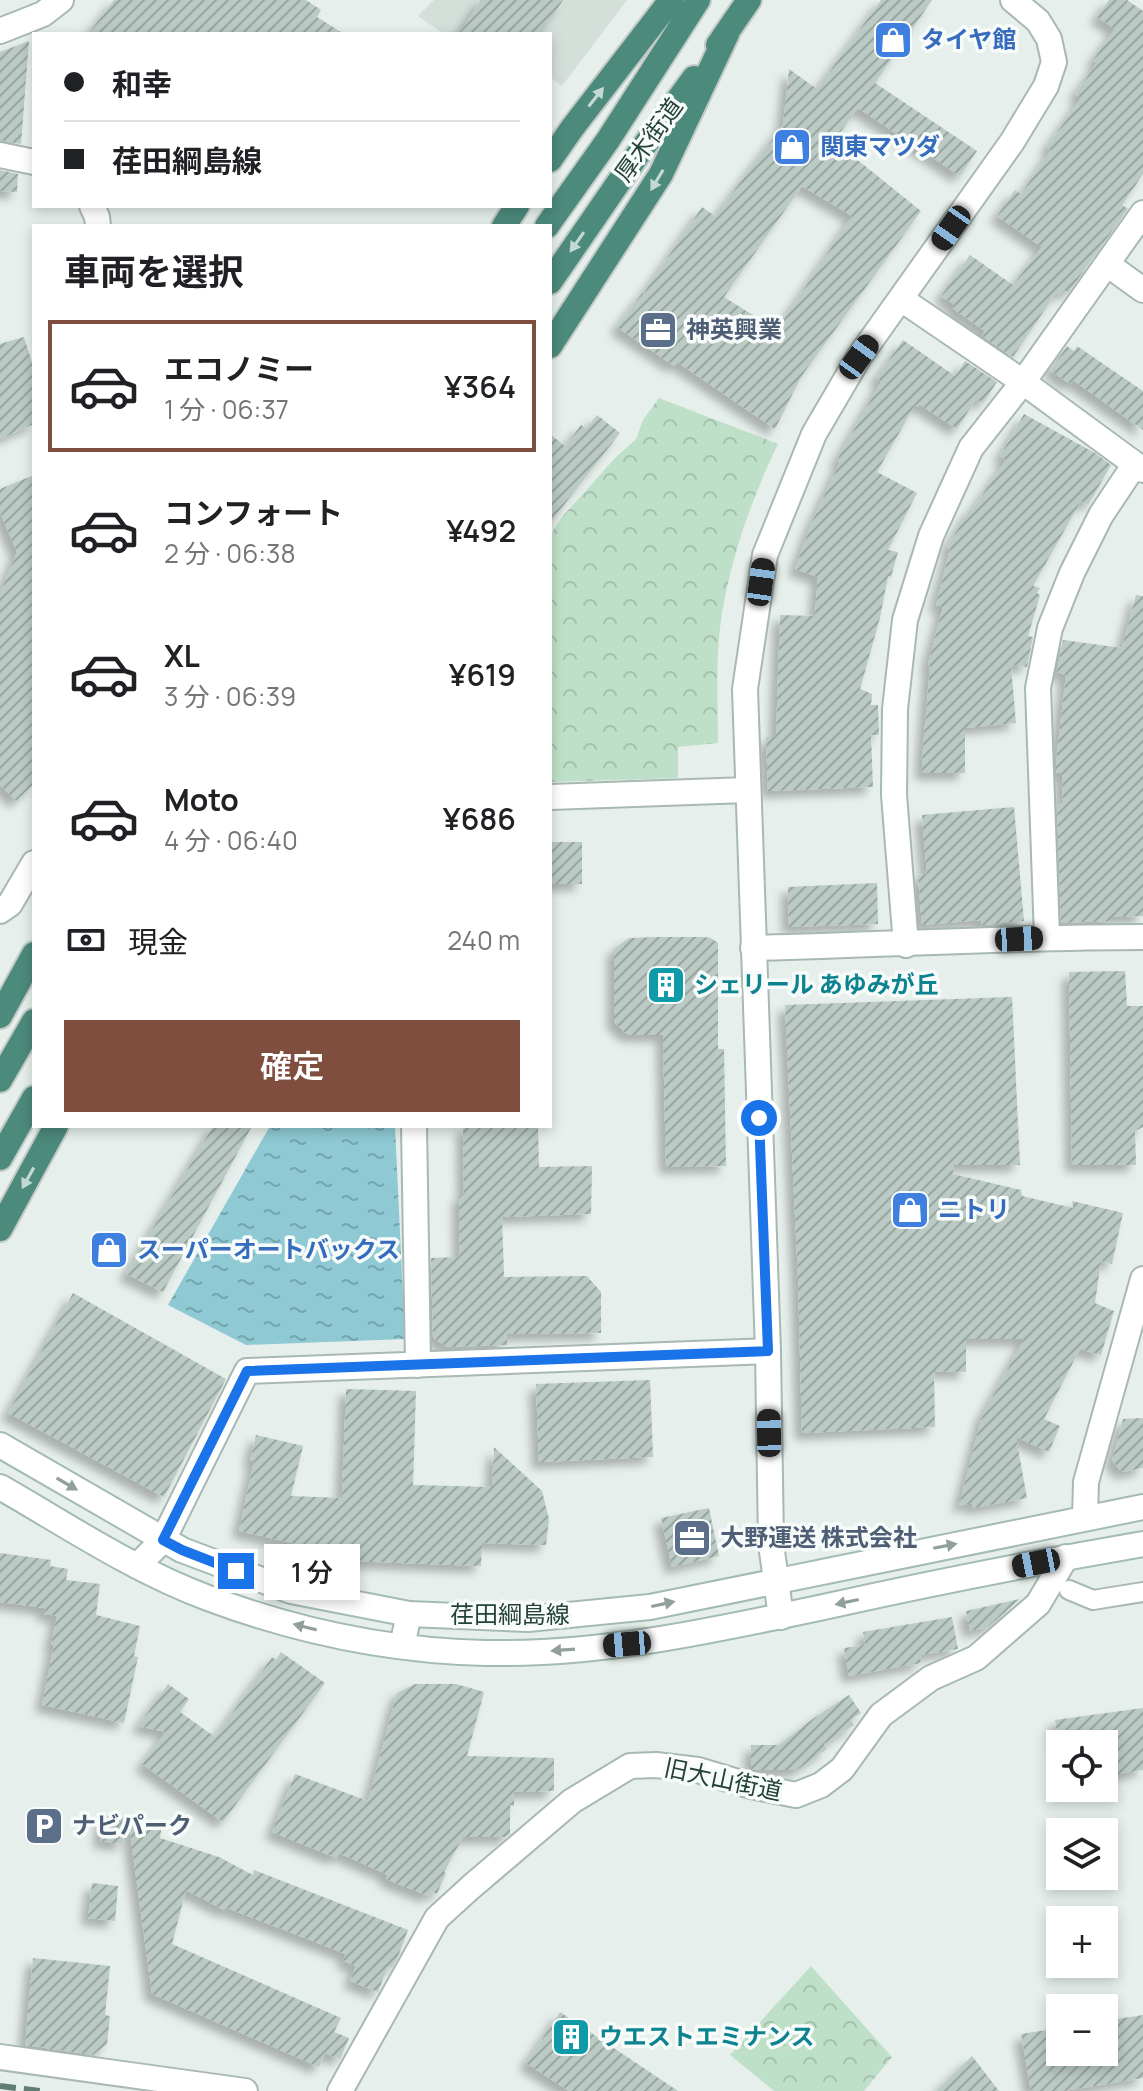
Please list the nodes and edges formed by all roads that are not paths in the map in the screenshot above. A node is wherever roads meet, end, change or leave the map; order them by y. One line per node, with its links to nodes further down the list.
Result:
1 (61, 0): 6 (street)
2 (671, 0): 9 (highway, one-way to 2)
3 (698, 0): 12 (highway, 厚木街道)
4 (749, 0): 7 (highway, 厚木街道)
5 (1013, 0): 16 (street)
6 (0, 31)
7 (727, 34): 14 (highway, 厚木街道, one-way to 14); 17 (highway, one-way to 17)
8 (0, 155): 10 (street)
9 (552, 157)
10 (32, 162)
11 (1143, 213): 13 (street)
12 (548, 224)
13 (1107, 264): 15 (street); 18 (street)
14 (552, 279)
15 (1143, 290)
16 (901, 299): 18 (street); 20 (street)
17 (552, 343)
18 (1023, 382): 19 (street); 26 (street)
19 (1139, 467): 24 (street)
20 (748, 790): 21 (street); 27 (street)
21 (552, 797)
22 (32, 866): 23 (street)
23 (0, 911)
24 (1047, 937): 25 (street); 26 (street)
25 (1143, 937)
26 (906, 945): 27 (street)
27 (753, 948): 39 (street)
28 (32, 957): 29 (highway)
29 (3, 1002)
30 (32, 1024): 31 (highway)
31 (0, 1080)
32 (32, 1102): 35 (highway)
33 (55, 1128): 36 (highway, one-way to 36)
34 (414, 1128): 40 (street)
35 (0, 1158)
36 (0, 1229)
37 (1143, 1279): 38 (street)
38 (1136, 1327): 44 (street)
39 (768, 1351): 40 (street); 49 (street)
40 (418, 1365): 45 (street)
41 (0, 1445): 45 (street, 荏田綱島線, one-way to 45)
42 (0, 1487): 48 (street, 荏田綱島線)
43 (1143, 1507): 44 (street, 荏田綱島線)
44 (1085, 1518): 49 (street, 荏田綱島線, one-way to 44)
45 (163, 1540): 48 (street); 52 (street, 荏田綱島線)
46 (1143, 1544): 47 (street, 荏田綱島線)
47 (1066, 1557): 53 (street, 荏田綱島線, one-way to 53); 57 (street, 旧大山街道)
48 (137, 1566): 54 (street, 荏田綱島線, one-way to 48)
49 (775, 1581): 52 (street, 荏田綱島線, one-way to 49); 53 (street)
50 (1069, 1590): 51 (street)
51 (1143, 1592)
52 (409, 1614): 54 (street)
53 (781, 1617): 54 (street, 荏田綱島線, one-way to 54)
54 (402, 1646)
55 (0, 2057): 56 (street)
56 (245, 2091)
57 (340, 2091)

